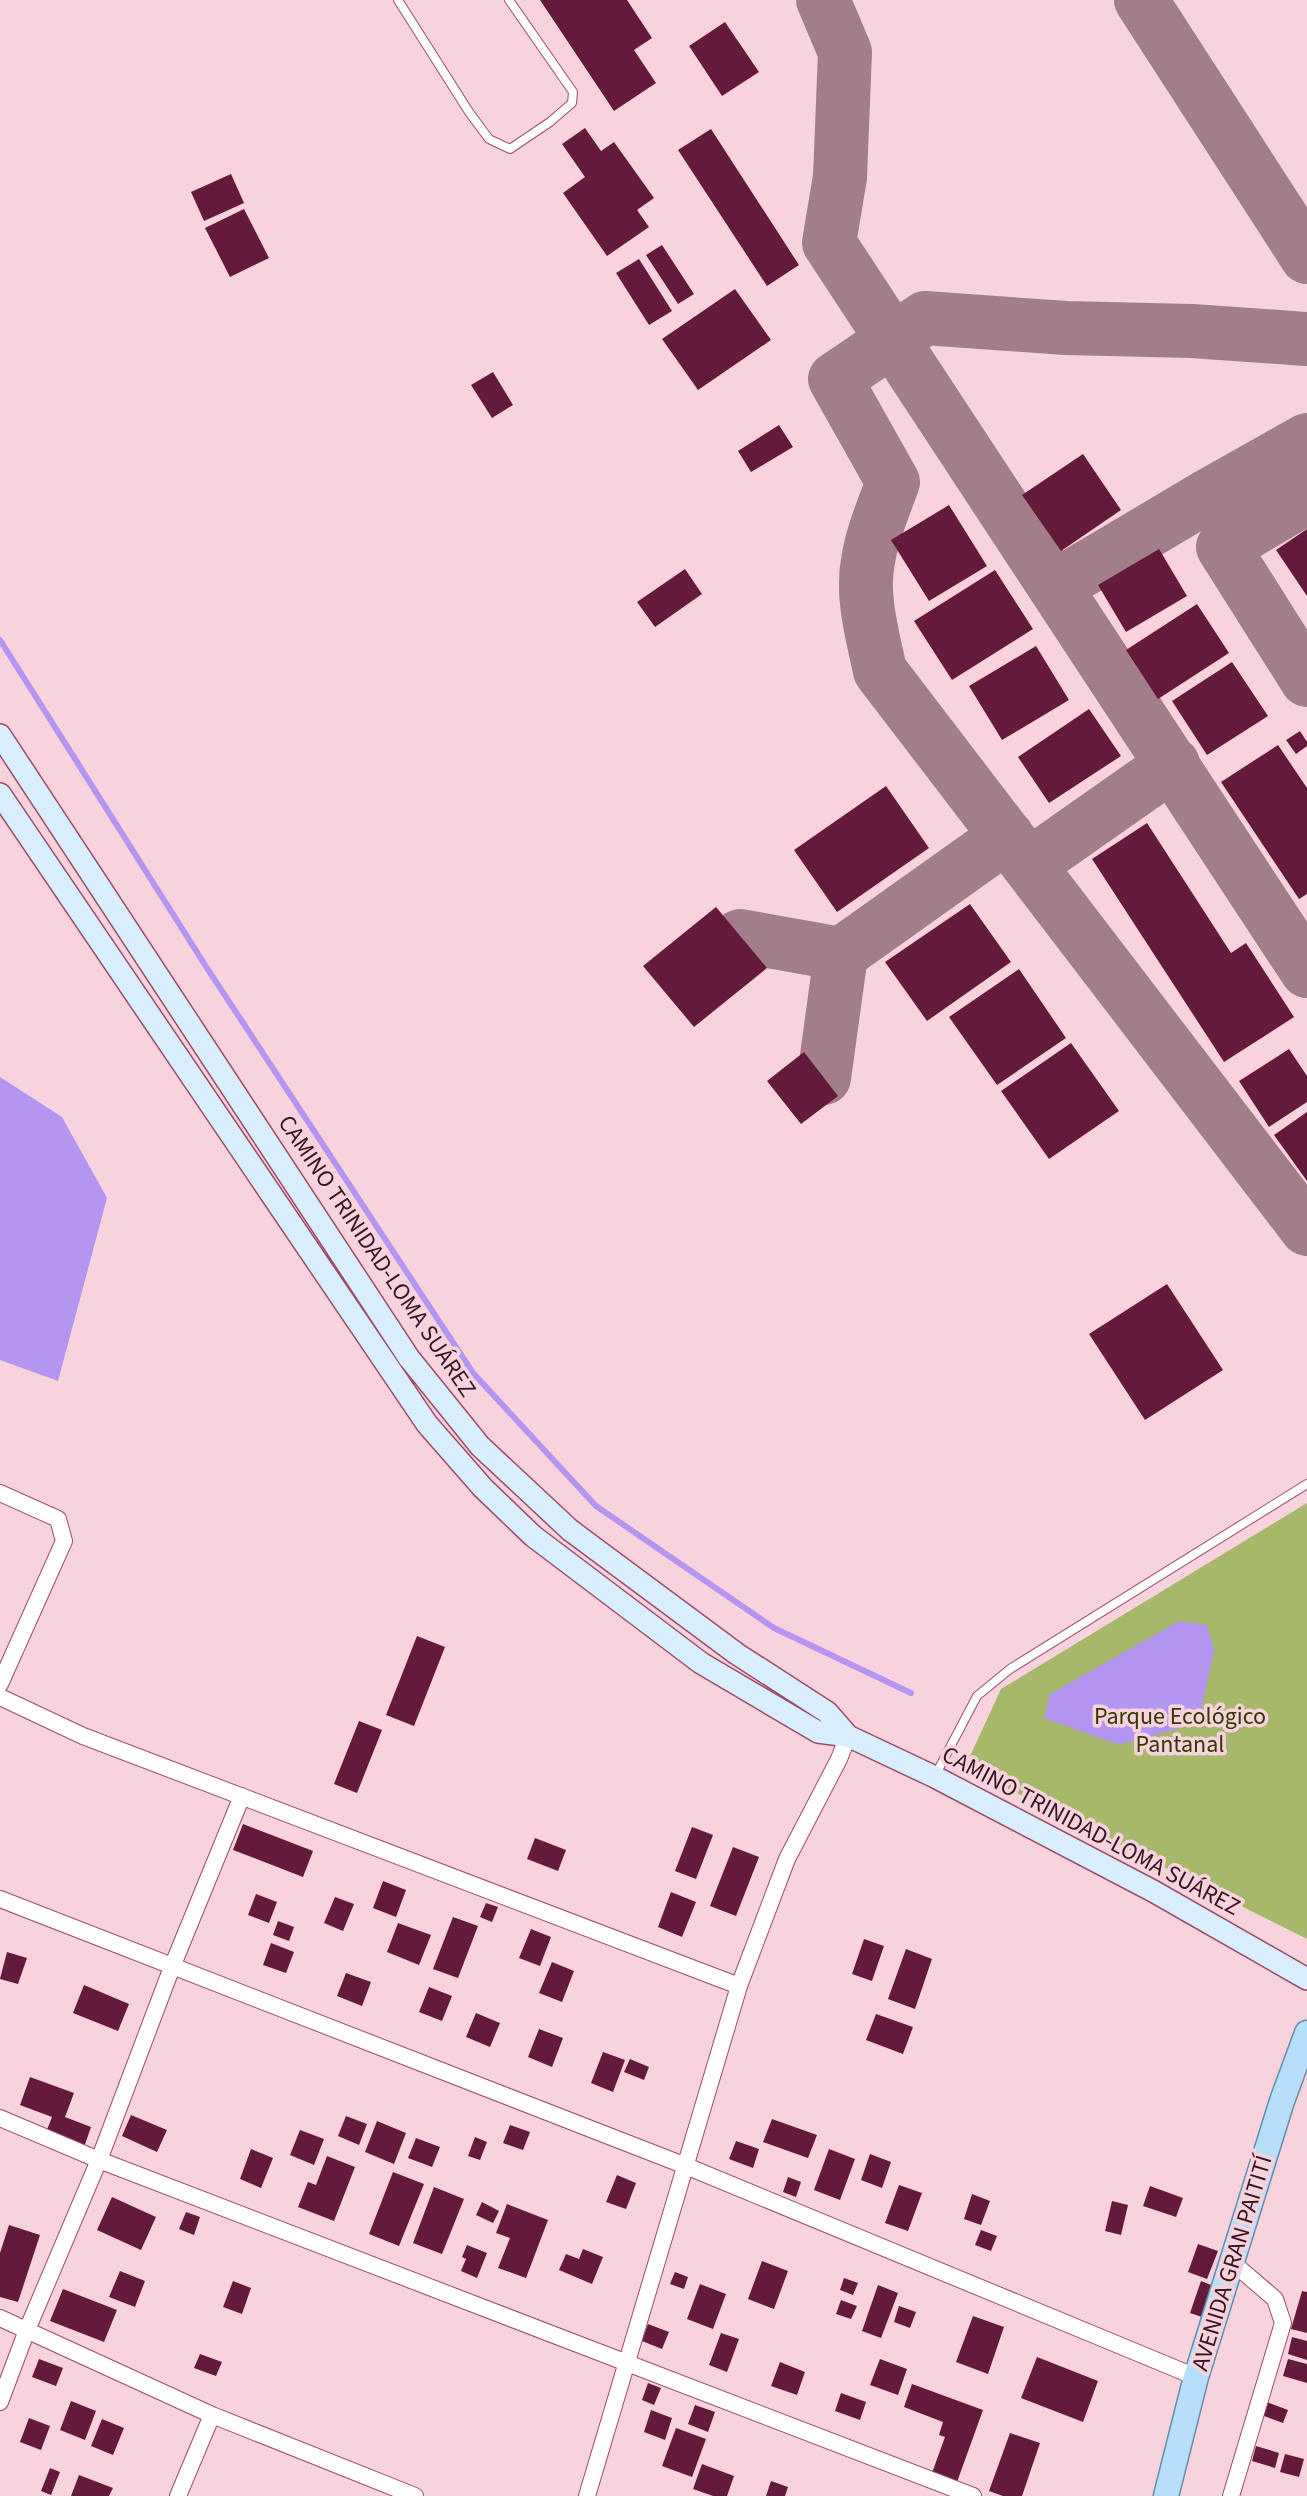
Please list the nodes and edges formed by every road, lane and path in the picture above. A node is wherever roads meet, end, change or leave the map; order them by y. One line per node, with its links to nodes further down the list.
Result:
1 (398, 0): 2 (lane)
2 (509, 0)
3 (0, 735): 9 (street, CAMINO TRINIDAD-LOMA SUÁREZ)
4 (4, 809): 9 (street, CAMINO TRINIDAD-LOMA SUÁREZ)
5 (1307, 1484): 10 (lane)
6 (0, 1493): 7 (street)
7 (0, 1684)
8 (0, 1697): 11 (street)
9 (848, 1736): 10 (street, CAMINO TRINIDAD-LOMA SUÁREZ); 15 (street)
10 (934, 1777): 14 (street, CAMINO TRINIDAD-LOMA SUÁREZ)
11 (243, 1796): 13 (street); 15 (street)
12 (0, 1899): 13 (street)
13 (172, 1967): 18 (street); 19 (street)
14 (1307, 1979)
15 (739, 1986): 19 (street)
16 (1307, 2033): 20 (main road, AVENIDA GRAN PAITITÍ)
17 (0, 2118): 18 (street)
18 (99, 2161): 22 (street); 23 (street)
19 (686, 2166): 23 (street); 24 (street)
20 (1233, 2263): 24 (main road, AVENIDA GRAN PAITITÍ); 32 (street)
21 (0, 2318): 22 (street)
22 (27, 2330): 25 (street); 26 (street)
23 (627, 2363): 29 (street); 30 (street)
24 (1196, 2377): 31 (main road, AVENIDA GRAN PAITITÍ)
25 (0, 2402)
26 (212, 2415): 27 (street); 28 (street)
27 (178, 2496)
28 (415, 2496)
29 (587, 2496)
30 (973, 2496)
31 (1166, 2496)
32 (1231, 2496)

